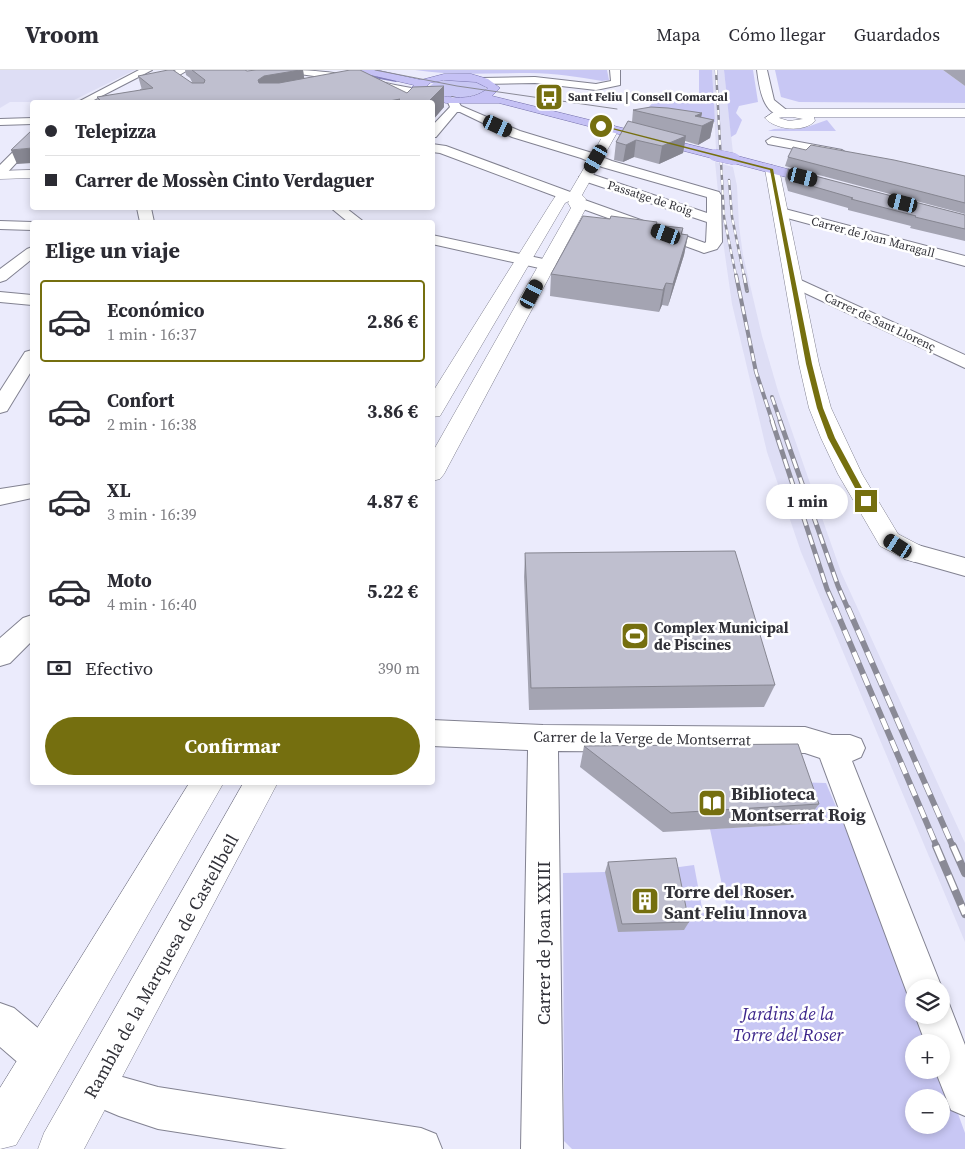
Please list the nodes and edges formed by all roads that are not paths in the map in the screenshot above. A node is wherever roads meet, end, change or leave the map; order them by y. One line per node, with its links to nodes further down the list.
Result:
1 (147, 70): 16 (street)
2 (183, 70): 9 (street)
3 (292, 70): 11 (street)
4 (362, 70): 14 (main road)
5 (400, 70): 8 (main road)
6 (615, 70): 13 (street)
7 (762, 70): 17 (street)
8 (444, 77): 13 (main road); 14 (main road)
9 (165, 80): 10 (street); 15 (street)
10 (177, 82)
11 (372, 82): 12 (street); 14 (street)
12 (342, 88)
13 (491, 90): 18 (main road); 26 (main road)
14 (419, 93): 18 (street)
15 (135, 95)
16 (87, 100)
17 (768, 102): 19 (street); 21 (street)
18 (449, 103): 25 (street); 31 (street)
19 (788, 113): 21 (street); 21 (street)
20 (965, 113): 21 (street)
21 (814, 116): 22 (street)
22 (965, 118)
23 (30, 121): 24 (street)
24 (0, 122)
25 (435, 129)
26 (613, 129): 31 (street); 32 (main road, bridge)
27 (772, 141): 30 (street)
28 (30, 144): 34 (street)
29 (435, 148): 38 (street)
30 (854, 157)
31 (596, 159): 36 (street); 42 (street)
32 (772, 169): 37 (main road); 40 (street)
33 (30, 170): 34 (street)
34 (0, 172): 35 (street)
35 (30, 174)
36 (586, 177): 38 (street); 42 (street, Passatge de Roig)
37 (840, 187)
38 (571, 200): 42 (street); 47 (street); 49 (street)
39 (341, 210): 41 (street)
40 (781, 212): 48 (street, Carrer de Joan Maragall); 51 (street)
41 (356, 220)
42 (714, 220)
43 (0, 225): 44 (street)
44 (30, 226)
45 (435, 240): 47 (street)
46 (30, 254): 50 (street)
47 (524, 260): 49 (street); 56 (street)
48 (965, 262)
49 (548, 265): 58 (street)
50 (0, 277)
51 (794, 282): 55 (street, Carrer de Sant Llorenç); 61 (street)
52 (0, 297): 53 (street)
53 (30, 300)
54 (30, 359): 57 (street)
55 (965, 362)
56 (435, 406)
57 (0, 407)
58 (435, 469)
59 (30, 491): 60 (street)
60 (0, 497)
61 (914, 553): 62 (street)
62 (965, 568)
63 (30, 627): 64 (street)
64 (0, 655)
65 (435, 733): 66 (street, Carrer de la Verge de Montserrat)
66 (543, 738): 69 (street, Carrer de la Verge de Montserrat); 78 (street, Carrer de Joan XXIII)
67 (206, 785): 72 (street)
68 (260, 785): 73 (street, Rambla de la Marquesa de Castellbell)
69 (920, 979)
70 (0, 1022): 72 (street)
71 (937, 1024): 74 (street)
72 (43, 1058): 75 (street)
73 (95, 1086): 76 (street, Rambla de la Marquesa de Castellbell); 77 (street)
74 (965, 1096)
75 (0, 1129)
76 (60, 1149)
77 (421, 1149)
78 (542, 1149)

